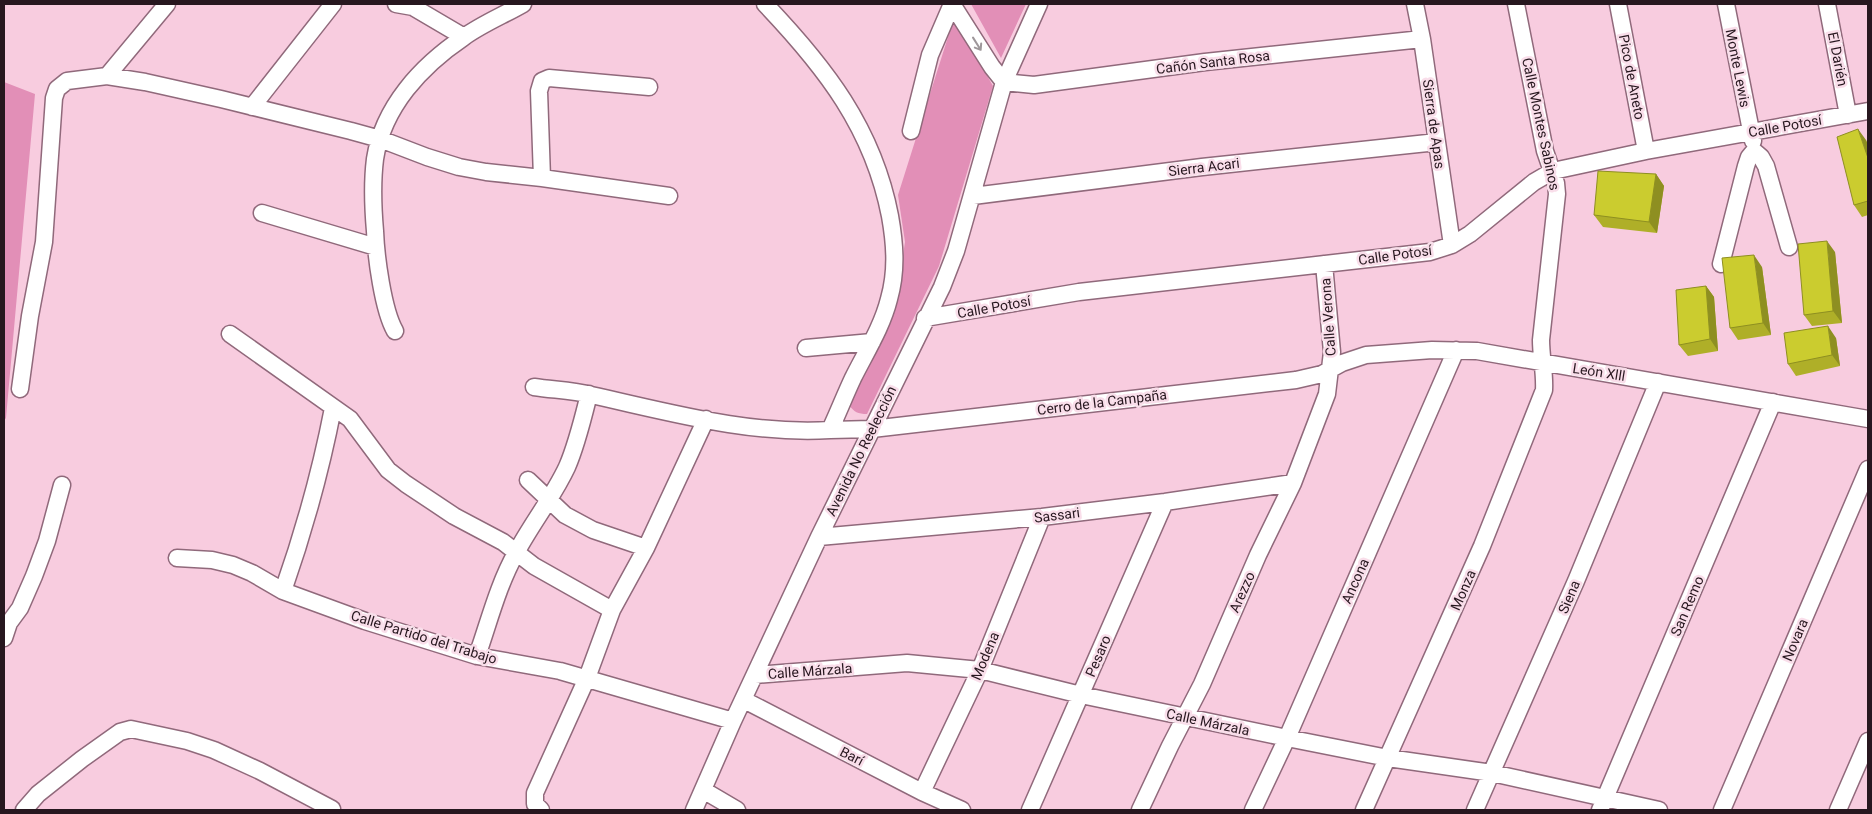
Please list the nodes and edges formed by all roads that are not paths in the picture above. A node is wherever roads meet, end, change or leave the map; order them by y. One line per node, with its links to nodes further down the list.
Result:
1 (167, 4): 15 (street)
2 (332, 4): 18 (street)
3 (401, 4): 13 (street)
4 (523, 4): 13 (street)
5 (765, 4): 40 (street)
6 (952, 4): 16 (street, one-way to 16); 21 (street)
7 (1039, 4): 16 (street, Avenida No Reelección)
8 (1415, 4): 14 (street, Sierra de Apas)
9 (1516, 4): 27 (street, Calle Montes Sabinos)
10 (1618, 4): 25 (street, Pico de Aneto)
11 (1726, 4): 22 (street, Monte Lewis)
12 (1827, 4): 20 (street, El Darién)
13 (464, 37): 23 (street)
14 (1422, 39): 16 (street, Cañón Santa Rosa); 24 (street, Sierra de Apas)
15 (107, 76): 18 (street); 47 (street)
16 (1004, 82): 30 (street, Avenida No Reelección)
17 (649, 87): 28 (street)
18 (252, 107): 23 (street)
19 (1868, 111): 20 (street, Calle Potosí)
20 (1848, 115): 22 (street, Calle Potosí)
21 (911, 131)
22 (1751, 132): 25 (street, Calle Potosí); 26 (street, Monte Lewis)
23 (380, 139): 28 (street); 33 (street)
24 (1436, 142): 30 (street, Sierra Acari); 32 (street, Sierra de Apas)
25 (1646, 151): 27 (street, Calle Potosí)
26 (1754, 151): 34 (street); 36 (street)
27 (1552, 171): 32 (street, Calle Potosí); 43 (street, Calle Montes Sabinos)
28 (542, 178): 29 (street)
29 (669, 196)
30 (973, 196): 37 (street, Avenida No Reelección)
31 (262, 213): 33 (street)
32 (1452, 245): 35 (street, Calle Potosí)
33 (376, 247): 38 (street)
34 (1789, 247)
35 (1324, 264): 37 (street, Calle Potosí); 44 (street, Calle Verona)
36 (1721, 264)
37 (925, 318): 53 (street, Avenida No Reelección)
38 (395, 331)
39 (230, 334): 50 (street)
40 (872, 342): 41 (street); 54 (street)
41 (806, 348)
42 (1456, 350): 43 (street, León Xlll); 44 (street, León Xlll); 77 (street, Ancona)
43 (1543, 364): 45 (street, León Xlll); 79 (street, Monza)
44 (1331, 369): 53 (street, Cerro de la Campaña); 57 (street, Arezzo)
45 (1658, 382): 49 (street, León Xlll); 80 (street, Siena)
46 (534, 387): 48 (street, Cerro de la Campaña)
47 (20, 389)
48 (589, 394): 52 (street, Cerro de la Campaña); 59 (street)
49 (1773, 402): 51 (street, León Xlll); 83 (street, San Remo)
50 (333, 408): 64 (street); 66 (street)
51 (1868, 419)
52 (706, 420): 54 (street, Cerro de la Campaña); 63 (street)
53 (872, 429): 54 (street, Cerro de la Campaña); 62 (street, Avenida No Reelección)
54 (830, 430)
55 (1868, 469): 96 (street, Novara)
56 (528, 480): 59 (street)
57 (1293, 483): 60 (street, Sassari); 75 (street, Arezzo)
58 (62, 485): 68 (street)
59 (549, 500): 63 (street); 64 (street)
60 (1165, 502): 61 (street, Sassari); 73 (street, Pesaro)
61 (1042, 516): 62 (street, Sassari); 70 (street, Modena)
62 (820, 537): 71 (street, Avenida No Reelección)
63 (646, 548): 67 (street)
64 (516, 553): 67 (street); 69 (street)
65 (177, 558): 66 (street, Calle Partido del Trabajo)
66 (283, 591): 69 (street, Calle Partido del Trabajo)
67 (612, 610): 72 (street)
68 (4, 638)
69 (477, 656): 72 (street, Calle Partido del Trabajo)
70 (980, 670): 71 (street, Calle Márzala); 73 (street, Calle Márzala); 82 (street, Modena)
71 (756, 675): 74 (street, Avenida No Reelección)
72 (587, 678): 76 (street, Calle Partido del Trabajo); 86 (street)
73 (1081, 694): 75 (street, Calle Márzala); 90 (street, Pesaro)
74 (744, 700): 76 (street, Avenida No Reelección); 82 (street, Barí)
75 (1185, 717): 77 (street, Calle Márzala); 91 (street, Arezzo)
76 (733, 721): 81 (street, Avenida No Reelección)
77 (1286, 738): 79 (street, Calle Márzala); 92 (street, Ancona)
78 (1868, 741): 97 (street)
79 (1388, 758): 80 (street, Calle Márzala); 93 (street, Monza)
80 (1492, 773): 83 (street, Calle Márzala); 94 (street, Siena)
81 (703, 790): 87 (street, Avenida No Reelección); 88 (street)
82 (922, 792): 89 (street, Barí)
83 (1602, 805): 95 (street, Calle Márzala)
84 (332, 809): 85 (street)
85 (24, 810)
86 (541, 810)
87 (694, 810)
88 (737, 810)
89 (962, 810)
90 (1030, 810)
91 (1140, 810)
92 (1253, 810)
93 (1364, 810)
94 (1475, 810)
95 (1658, 810)
96 (1722, 810)
97 (1838, 810)

